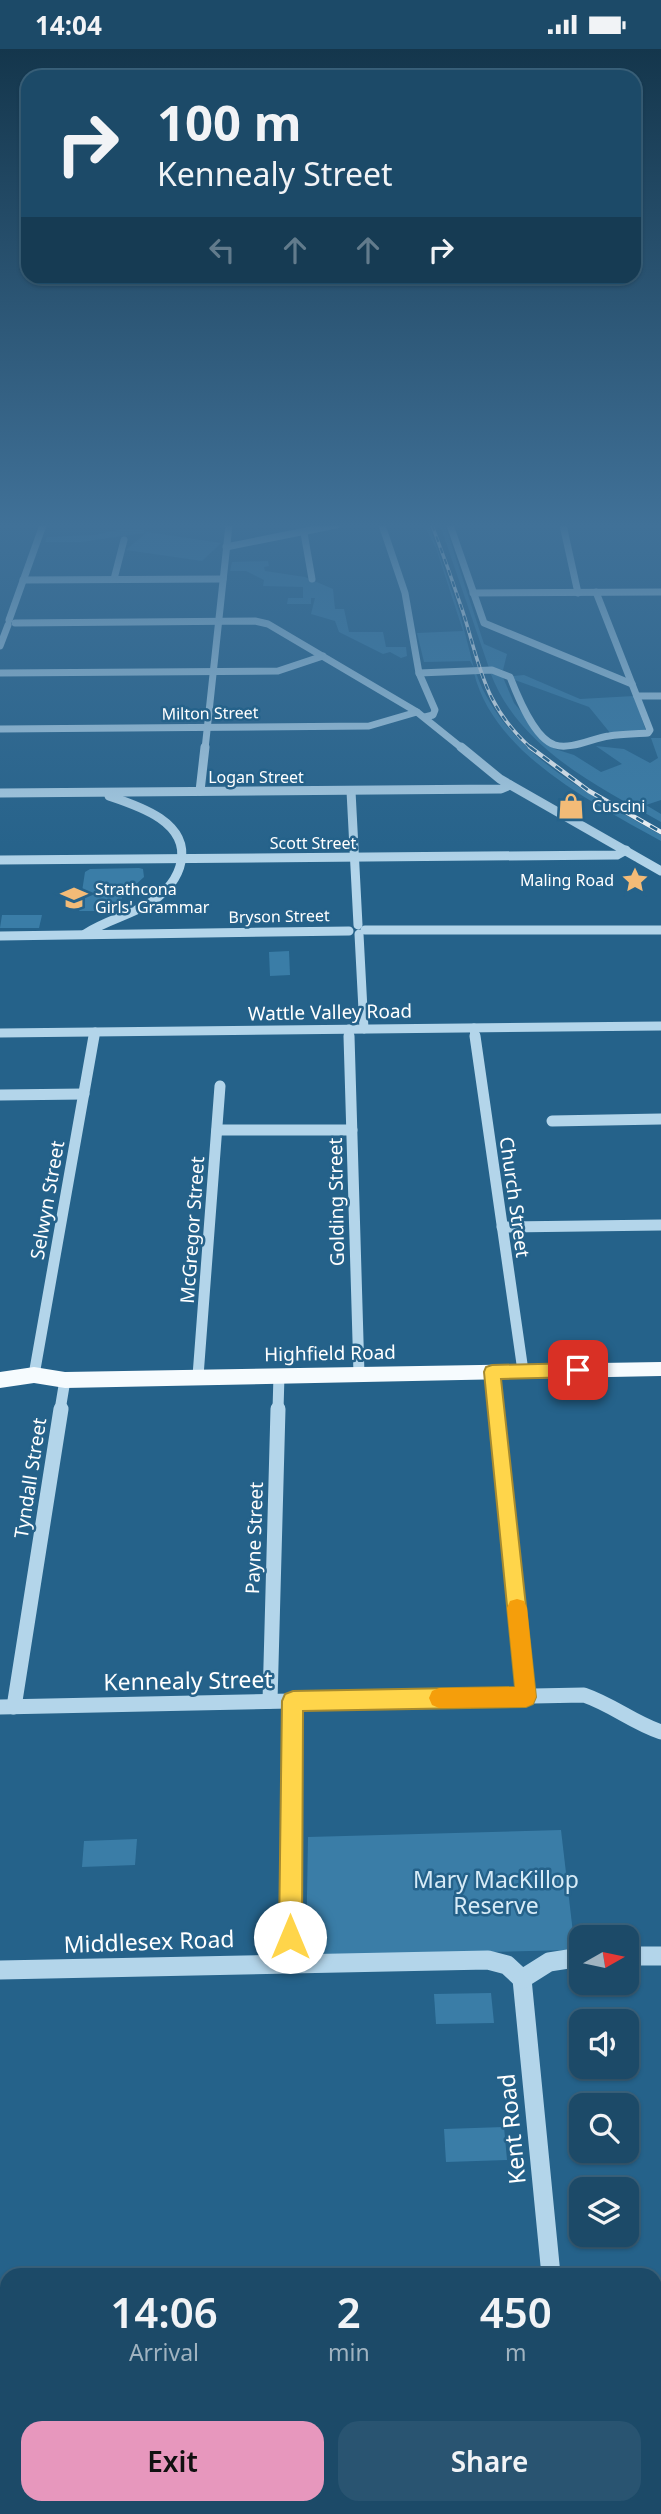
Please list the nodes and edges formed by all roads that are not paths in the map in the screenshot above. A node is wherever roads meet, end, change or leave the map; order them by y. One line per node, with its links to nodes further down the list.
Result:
1 (215, 640): 7 (street)
2 (296, 640): 6 (street)
3 (413, 640): 9 (street)
4 (524, 640): 10 (street)
5 (615, 640): 10 (street)
6 (323, 656): 7 (street); 13 (street)
7 (212, 671): 8 (street); 14 (street)
8 (0, 673)
9 (419, 673): 11 (street); 13 (street)
10 (632, 684): 11 (street)
11 (637, 696): 12 (street)
12 (661, 696)
13 (421, 715): 14 (street, Milton Street); 16 (street)
14 (206, 727): 15 (street, Milton Street); 17 (street)
15 (0, 729)
16 (510, 785): 18 (street, Logan Street); 23 (street)
17 (200, 791): 18 (street, Logan Street); 20 (street, Logan Street)
18 (351, 791): 24 (street)
19 (95, 792): 20 (street, Logan Street); 21 (street, Logan Street); 22 (street)
20 (131, 792): 22 (street)
21 (0, 793)
22 (127, 802): 25 (street)
23 (625, 850): 24 (street, Scott Street); 27 (street)
24 (355, 857): 25 (street, Scott Street); 28 (street)
25 (183, 858): 26 (street, Scott Street); 30 (street)
26 (0, 860)
27 (661, 871)
28 (358, 930): 29 (street, Bryson Street); 30 (street, Bryson Street); 35 (street)
29 (661, 930)
30 (83, 935): 31 (street, Bryson Street)
31 (0, 936)
32 (661, 1026): 33 (street, Wattle Valley Road)
33 (474, 1028): 35 (street, Wattle Valley Road); 46 (street, Church Street)
34 (349, 1029): 35 (street, Wattle Valley Road); 36 (street, Wattle Valley Road); 43 (street, Golding Street)
35 (364, 1029)
36 (95, 1032): 37 (street, Wattle Valley Road); 39 (street, Selwyn Street)
37 (0, 1033)
38 (220, 1086): 44 (street, McGregor Street)
39 (84, 1094): 40 (street); 51 (street, Selwyn Street)
40 (0, 1095)
41 (661, 1119): 42 (street)
42 (552, 1121)
43 (352, 1129): 44 (street); 50 (street, Golding Street)
44 (217, 1131): 53 (street, McGregor Street)
45 (661, 1225): 46 (street)
46 (502, 1227): 48 (street, Church Street)
47 (661, 1369): 48 (main road, Highfield Road)
48 (523, 1371): 49 (main road, Highfield Road)
49 (492, 1372): 50 (main road, Highfield Road); 56 (street)
50 (359, 1374): 52 (main road, Highfield Road)
51 (34, 1375): 54 (main road, Highfield Road); 55 (main road, Highfield Road)
52 (279, 1375): 53 (main road, Highfield Road); 57 (street, Payne Street)
53 (198, 1376): 55 (main road, Highfield Road)
54 (0, 1380)
55 (65, 1380): 59 (street, Tyndall Street)
56 (526, 1697): 58 (street, Kennealy Street); 60 (street, Kennealy Street)
57 (270, 1701): 58 (street, Kennealy Street); 59 (street, Kennealy Street)
58 (293, 1701): 64 (street)
59 (7, 1707)
60 (661, 1732)
61 (639, 1956): 62 (street)
62 (661, 1956)
63 (569, 1957): 66 (street)
64 (290, 1962): 65 (street, Middlesex Road); 66 (street, Middlesex Road)
65 (0, 1970)
66 (522, 1979): 67 (street, Kent Road)
67 (550, 2268)

